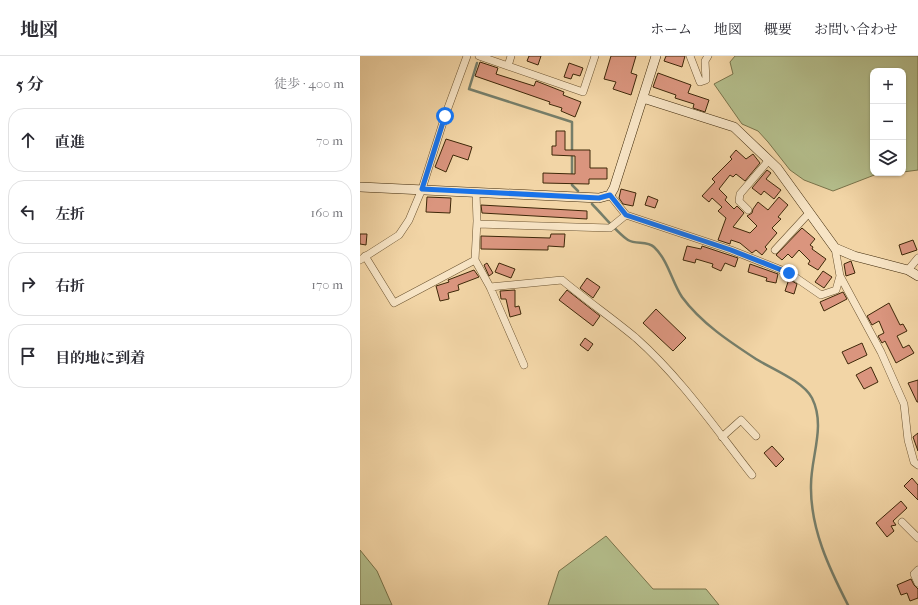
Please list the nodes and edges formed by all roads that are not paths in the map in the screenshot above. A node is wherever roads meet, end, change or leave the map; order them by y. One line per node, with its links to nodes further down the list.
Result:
1 (467, 56): 12 (street)
2 (479, 56): 8 (street)
3 (512, 56): 8 (street)
4 (595, 56): 8 (street)
5 (656, 56): 9 (street)
6 (690, 56): 7 (street)
7 (708, 56)
8 (508, 66)
9 (643, 98): 10 (street); 14 (street)
10 (769, 160): 15 (street); 16 (street)
11 (360, 187): 12 (street)
12 (422, 189): 13 (street); 21 (street)
13 (476, 192): 14 (street); 18 (street)
14 (610, 195): 17 (street)
15 (748, 210)
16 (809, 213): 19 (street); 20 (street)
17 (626, 215): 18 (street); 25 (street)
18 (477, 224): 23 (street)
19 (835, 248): 24 (street); 25 (street)
20 (775, 250)
21 (363, 258): 23 (street)
22 (918, 258): 24 (street)
23 (475, 260): 27 (street)
24 (908, 270): 26 (street)
25 (840, 276): 31 (street)
26 (918, 276)
27 (490, 287): 28 (street); 30 (street)
28 (524, 365)
29 (756, 436): 30 (street)
30 (722, 437): 32 (street)
31 (918, 465)
32 (752, 475)
33 (902, 522): 34 (street)
34 (918, 538)
35 (918, 570): 36 (street)
36 (918, 583)

